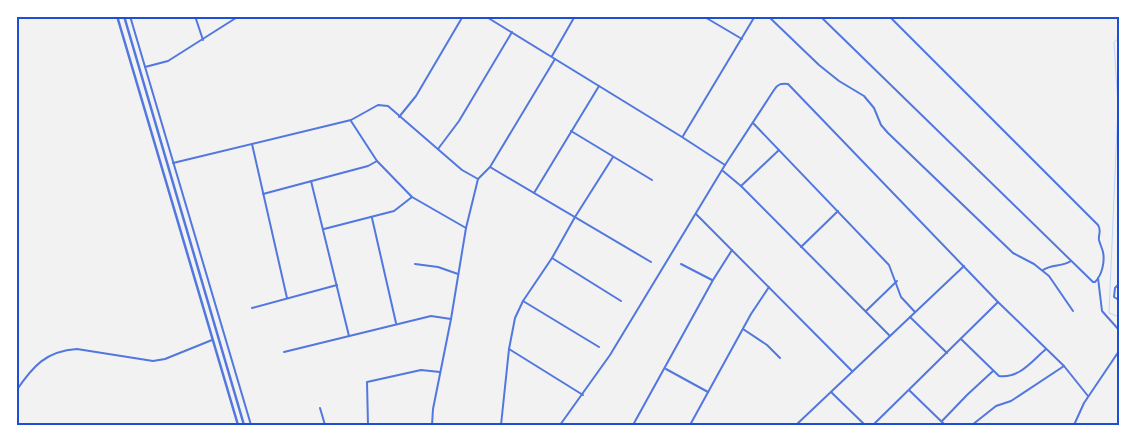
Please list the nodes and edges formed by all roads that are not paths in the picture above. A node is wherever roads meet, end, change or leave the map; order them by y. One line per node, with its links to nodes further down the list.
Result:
1 (117, 16): 81 (street)
2 (124, 16): 104 (street)
3 (130, 16): 19 (street)
4 (195, 16): 15 (street)
5 (239, 16): 15 (street)
6 (463, 16): 21 (street)
7 (485, 16): 14 (street)
8 (575, 16): 17 (street)
9 (703, 16): 16 (street)
10 (755, 16): 16 (street)
11 (768, 16): 56 (street)
12 (820, 16): 51 (street)
13 (889, 16): 58 (street)
14 (512, 32): 17 (street); 27 (street)
15 (203, 40): 19 (street)
16 (742, 40): 25 (street)
17 (552, 56): 18 (street)
18 (555, 59): 20 (street); 33 (street)
19 (145, 67): 31 (street)
20 (598, 86): 24 (street); 25 (street)
21 (400, 116): 22 (street); 27 (street)
22 (351, 120): 26 (street); 30 (street)
23 (753, 123): 28 (street); 32 (street); 55 (street)
24 (571, 131): 29 (street); 39 (street)
25 (682, 136): 32 (street)
26 (252, 144): 31 (street); 40 (street)
27 (438, 149): 35 (street)
28 (780, 150): 38 (street); 42 (street)
29 (613, 157): 36 (street); 44 (street)
30 (377, 161): 37 (street); 41 (street)
31 (173, 163): 105 (street)
32 (726, 166): 34 (street)
33 (490, 167): 35 (street); 39 (street)
34 (723, 171): 38 (street); 43 (street)
35 (478, 179): 46 (street)
36 (652, 180)
37 (312, 181): 40 (street); 47 (street)
38 (741, 186): 48 (street)
39 (534, 193): 44 (street)
40 (263, 194): 64 (street)
41 (412, 197): 45 (street); 46 (street)
42 (838, 211): 48 (street); 60 (street)
43 (696, 214): 49 (street); 98 (street)
44 (575, 216): 50 (street); 52 (street)
45 (372, 218): 47 (street); 75 (street)
46 (466, 228): 57 (street)
47 (323, 229): 62 (street)
48 (801, 247): 71 (street)
49 (732, 250): 59 (street); 63 (street)
50 (552, 258): 66 (street); 67 (street)
51 (1071, 261): 56 (street); 58 (street)
52 (651, 262)
53 (415, 264): 57 (street)
54 (681, 264): 59 (street)
55 (964, 266): 68 (street); 72 (street)
56 (1043, 270): 70 (street)
57 (458, 274): 74 (street)
58 (1098, 278): 77 (street)
59 (713, 280): 90 (street)
60 (897, 281): 71 (street); 72 (street)
61 (1119, 284): 65 (street)
62 (337, 285): 64 (street); 78 (street)
63 (770, 287): 76 (street); 93 (street)
64 (287, 298): 69 (street)
65 (1119, 300)
66 (523, 301): 82 (street); 83 (street)
67 (621, 301)
68 (998, 302): 80 (street); 84 (street)
69 (252, 308)
70 (1072, 311)
71 (866, 312): 79 (street)
72 (915, 312): 73 (street)
73 (910, 317): 79 (street); 87 (street)
74 (450, 319): 75 (street); 92 (street)
75 (396, 323): 78 (street)
76 (743, 329): 88 (street); 96 (street)
77 (1119, 330)
78 (349, 336): 86 (street)
79 (890, 336): 93 (street)
80 (961, 339): 87 (street); 91 (street)
81 (212, 340): 95 (street); 103 (street)
82 (599, 347)
83 (509, 349): 98 (street); 109 (street)
84 (1046, 349): 89 (street); 91 (street)
85 (1119, 351): 99 (street)
86 (284, 352)
87 (947, 353): 94 (street)
88 (780, 358)
89 (1064, 366): 99 (street); 117 (street)
90 (665, 369): 96 (street); 111 (street)
91 (994, 371): 101 (street)
92 (440, 372): 107 (street); 108 (street)
93 (852, 372): 97 (street)
94 (909, 389): 101 (street); 115 (street)
95 (16, 391)
96 (708, 392): 112 (street)
97 (831, 392): 113 (street); 114 (street)
98 (582, 395): 110 (street)
99 (1088, 396): 118 (street)
100 (320, 408): 106 (street)
101 (942, 421): 116 (street)
102 (1119, 421): 119 (street)
103 (238, 425)
104 (244, 425)
105 (251, 425)
106 (325, 425)
107 (368, 425)
108 (432, 425)
109 (501, 425)
110 (560, 425)
111 (633, 425)
112 (690, 425)
113 (796, 425)
114 (864, 425)
115 (873, 425)
116 (945, 425)
117 (972, 425)
118 (1074, 425)
119 (1117, 425)

